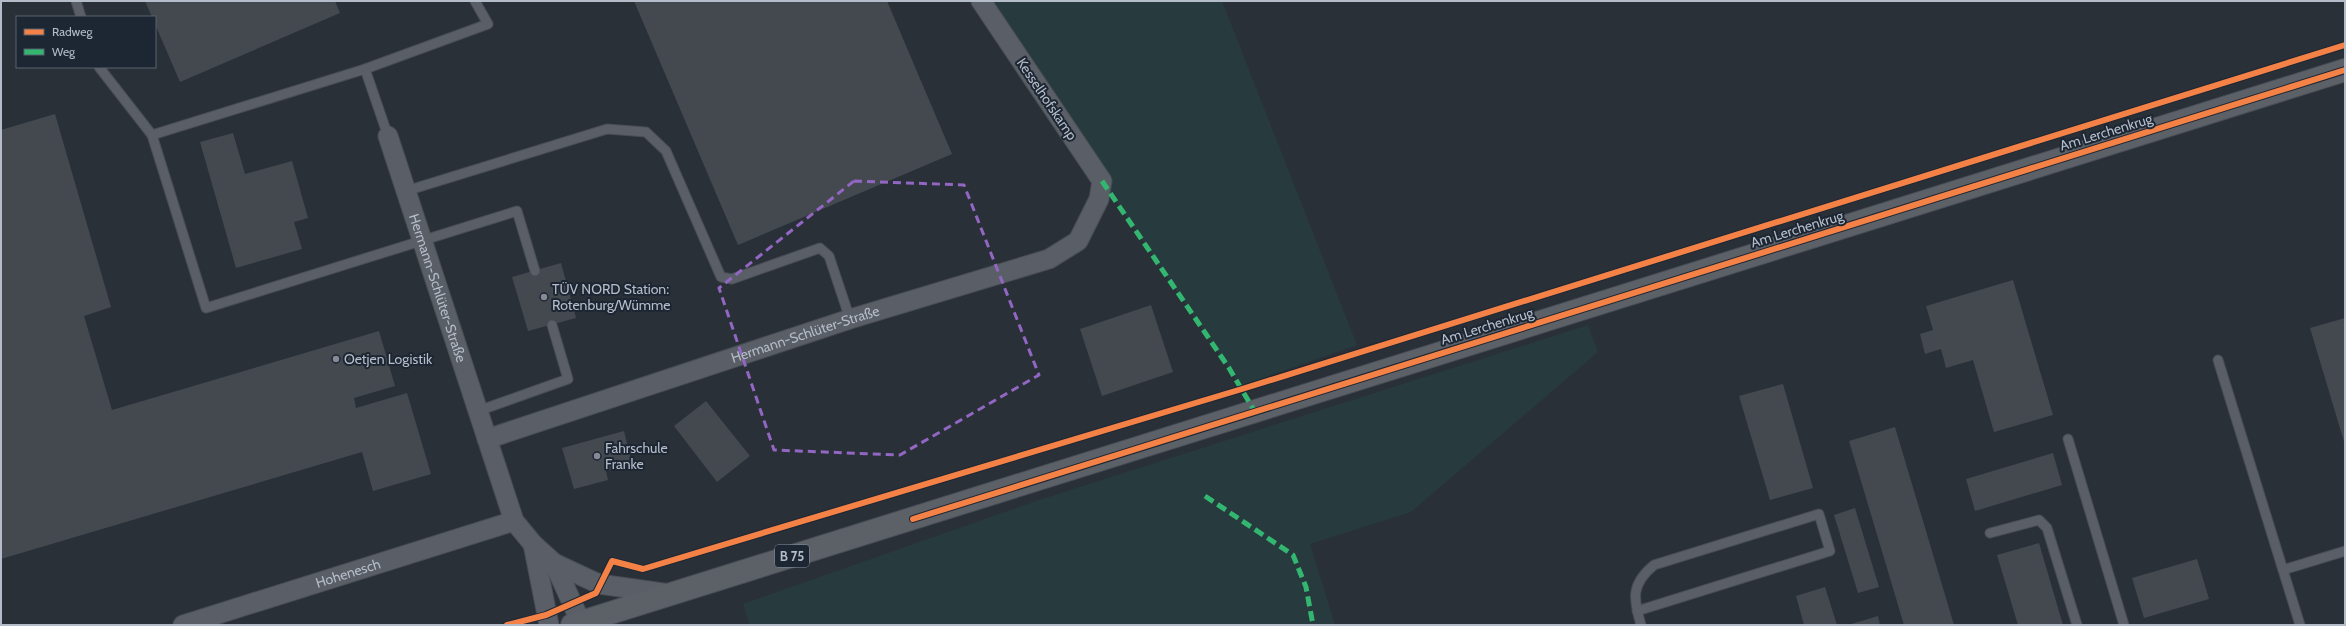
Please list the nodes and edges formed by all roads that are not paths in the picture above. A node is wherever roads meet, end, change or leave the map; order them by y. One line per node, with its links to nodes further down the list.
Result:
1 (76, 1): 4 (lane)
2 (475, 1): 6 (lane)
3 (981, 1): 11 (street, Kesselhofskamp)
4 (81, 16)
5 (100, 68): 8 (lane)
6 (365, 69): 8 (lane); 9 (lane)
7 (2345, 70): 26 (main road, Am Lerchenkrug / B 75)
8 (152, 135): 12 (lane)
9 (388, 136): 10 (street, Hermann-Schlüter-Straße)
10 (406, 191): 12 (street, Hermann-Schlüter-Straße); 14 (lane)
11 (1099, 199): 14 (street, Hermann-Schlüter-Straße)
12 (422, 240): 13 (lane); 17 (street, Hermann-Schlüter-Straße)
13 (535, 270)
14 (850, 319): 18 (street, Hermann-Schlüter-Straße)
15 (552, 325): 17 (lane)
16 (2218, 360): 25 (lane)
17 (478, 411): 18 (street, Hermann-Schlüter-Straße)
18 (487, 439): 20 (street, Hermann-Schlüter-Straße)
19 (2068, 439): 33 (lane)
20 (514, 521): 22 (street, Hermann-Schlüter-Straße); 29 (street, Hohenesch)
21 (1990, 533): 32 (lane)
22 (533, 544): 24 (street, Hermann-Schlüter-Straße); 30 (street, Hermann-Schlüter-Straße)
23 (2345, 551): 25 (lane)
24 (554, 563): 26 (street, Hermann-Schlüter-Straße); 28 (street, Hermann-Schlüter-Straße)
25 (2283, 570): 34 (lane)
26 (670, 594): 28 (main road, B 75)
27 (1637, 611): 27 (lane); 31 (lane)
28 (578, 624)
29 (183, 625)
30 (549, 625)
31 (1641, 625)
32 (2077, 625)
33 (2124, 625)
34 (2300, 625)

